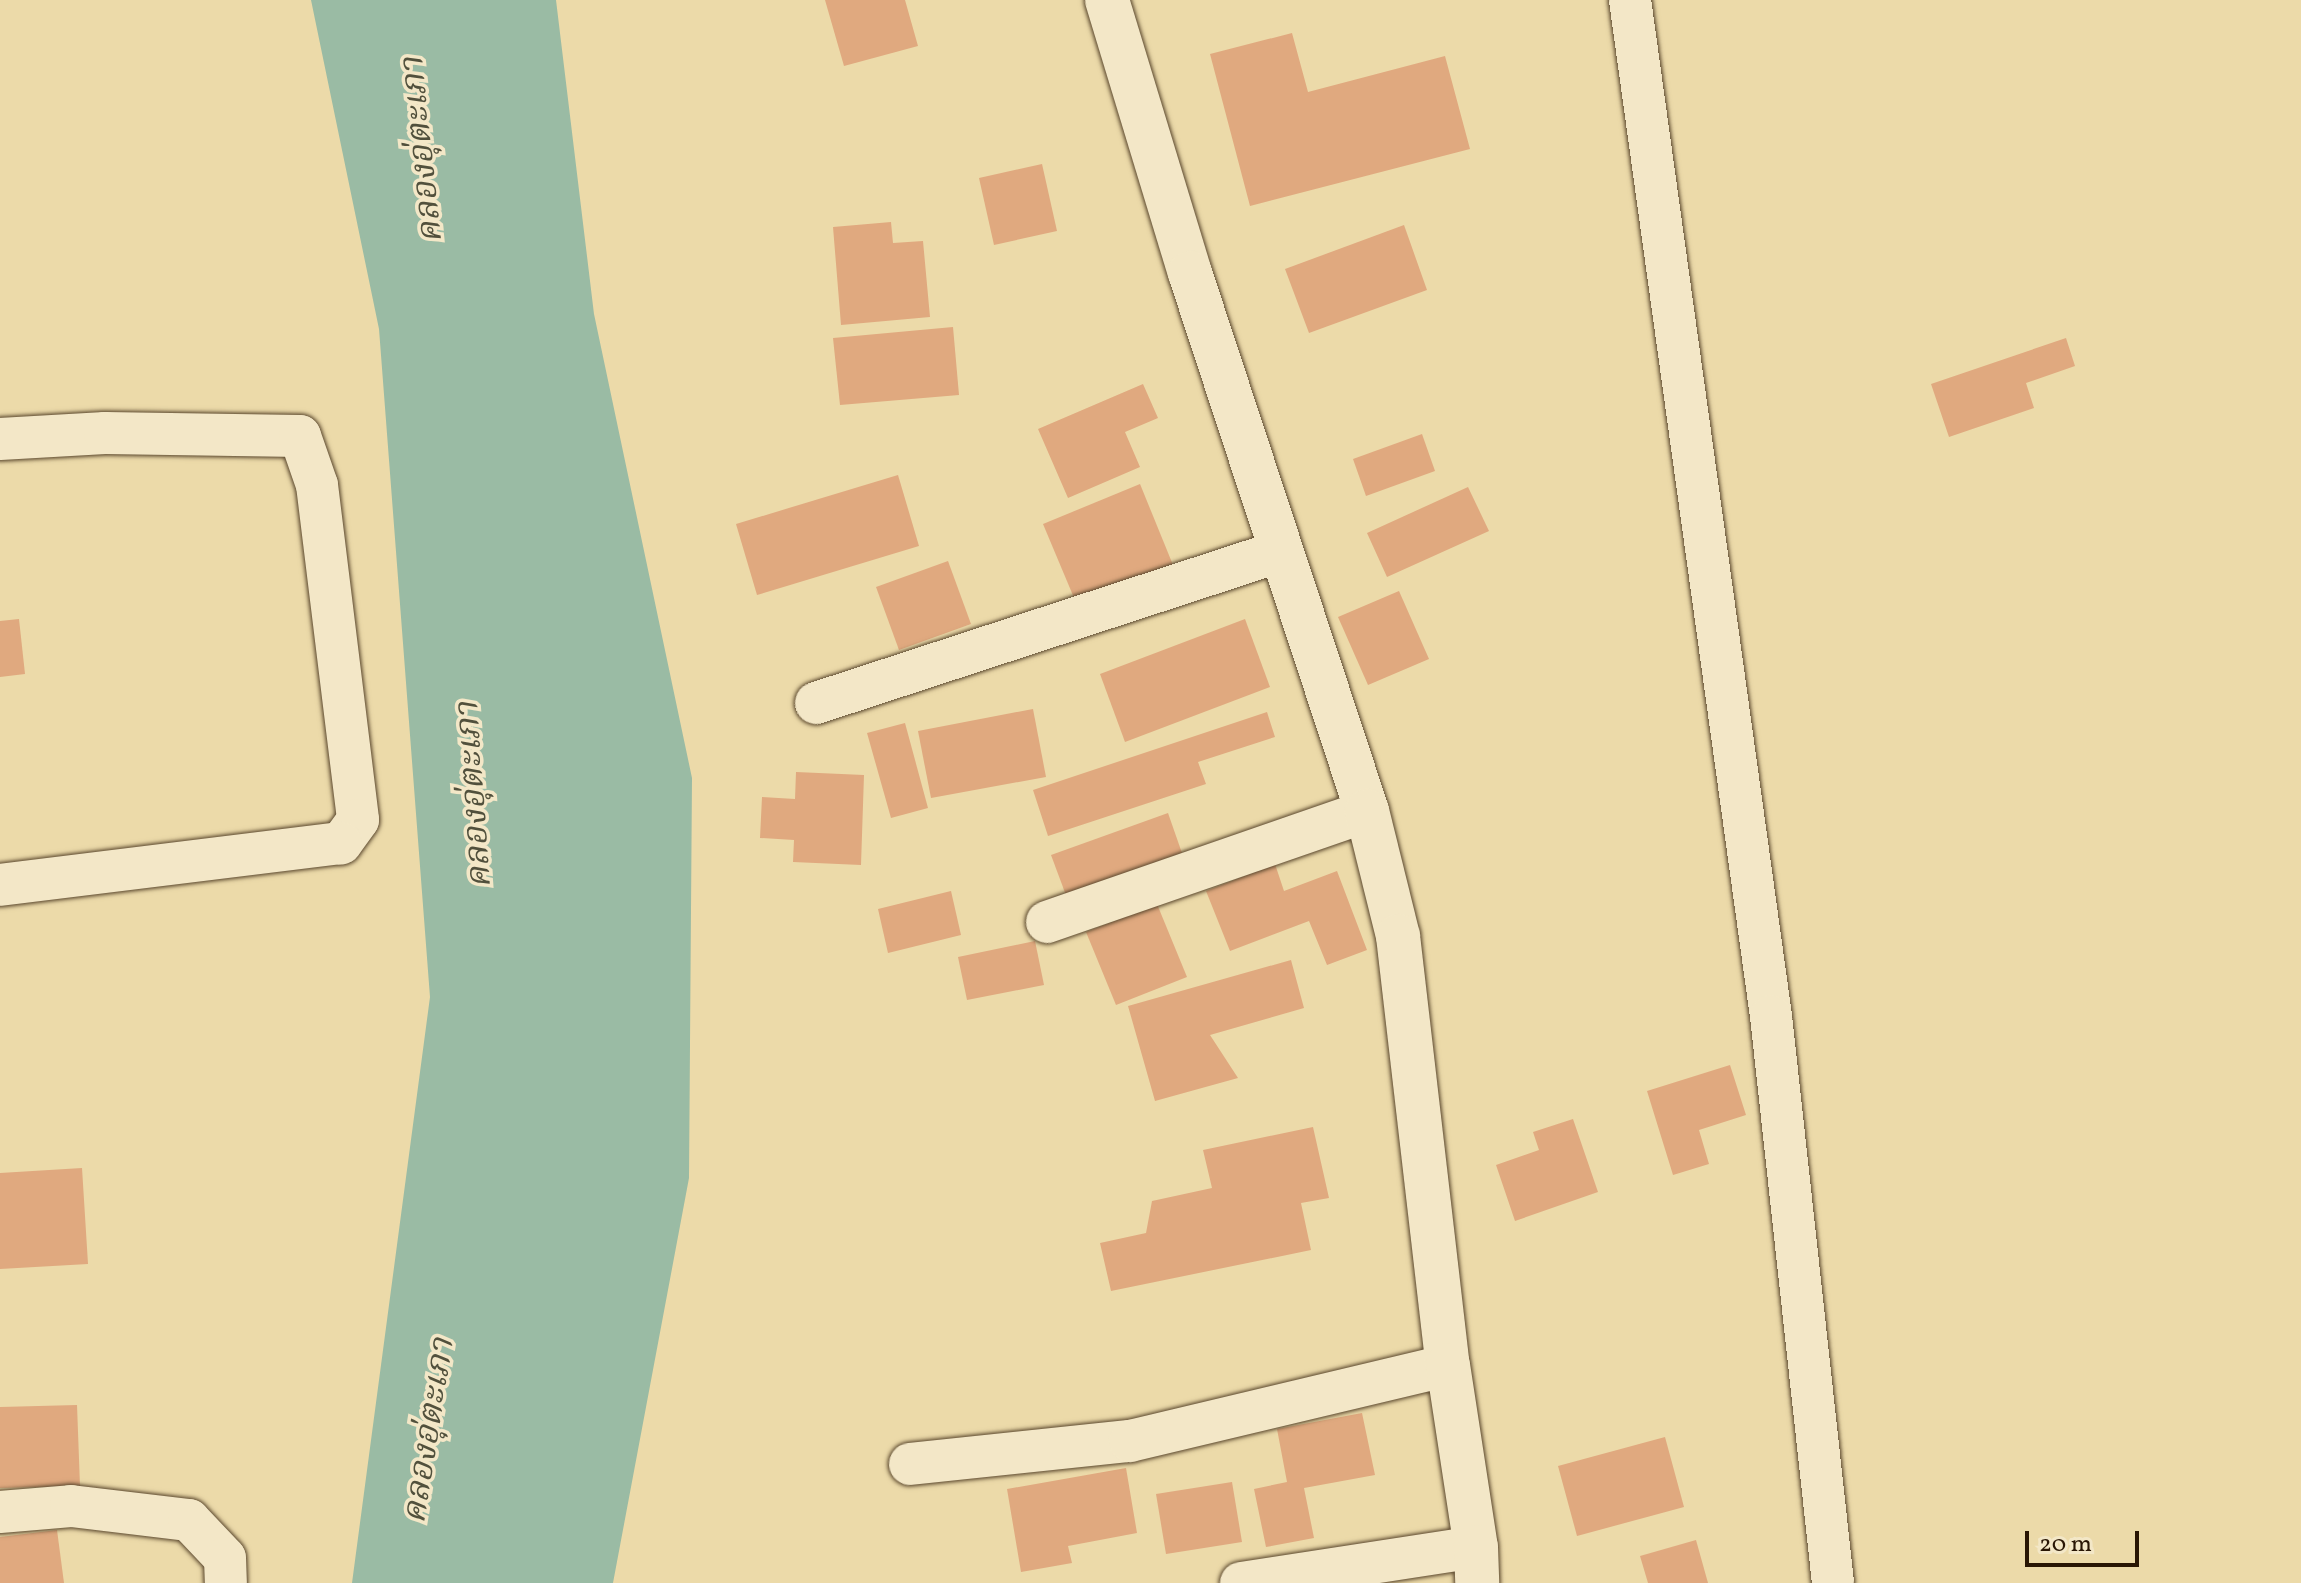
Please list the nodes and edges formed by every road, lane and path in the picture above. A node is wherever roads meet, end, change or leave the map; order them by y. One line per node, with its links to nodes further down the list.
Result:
1 (1107, 0): 4 (street)
2 (1630, 0): 15 (street)
3 (0, 439): 7 (street)
4 (1281, 551): 5 (street); 6 (street)
5 (816, 703)
6 (1367, 811): 8 (street); 9 (street)
7 (0, 885)
8 (1047, 922)
9 (1448, 1365): 10 (street); 12 (street)
10 (910, 1464)
11 (0, 1512): 13 (street)
12 (1476, 1565): 14 (street)
13 (226, 1583)
14 (1241, 1583)
15 (1833, 1583)

